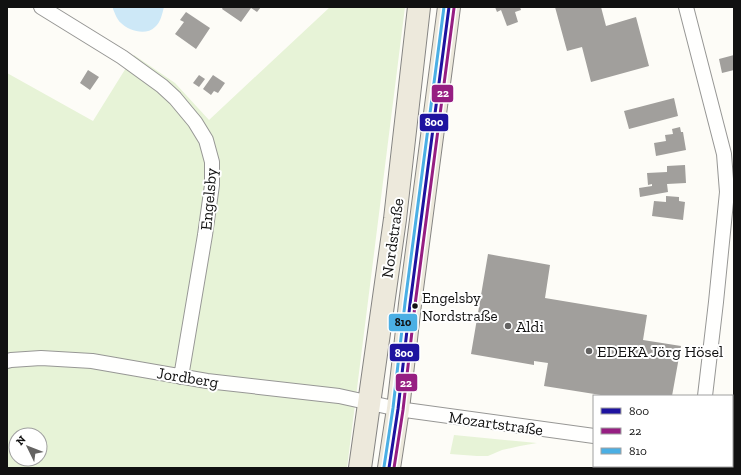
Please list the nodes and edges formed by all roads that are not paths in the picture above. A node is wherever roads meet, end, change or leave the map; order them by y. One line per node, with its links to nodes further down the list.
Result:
1 (41, 7): 6 (street, Engelsby)
2 (419, 7): 8 (main road, Nordstraße)
3 (449, 7): 9 (main road, Nordstraße)
4 (686, 7): 7 (street)
5 (7, 361): 6 (street, Jordberg)
6 (181, 376): 8 (street, Jordberg)
7 (705, 395)
8 (369, 403): 9 (street, Jordberg); 11 (main road, Nordstraße)
9 (398, 409): 10 (street, Mozartstraße); 12 (main road, Nordstraße)
10 (593, 436)
11 (360, 468)
12 (389, 468)

